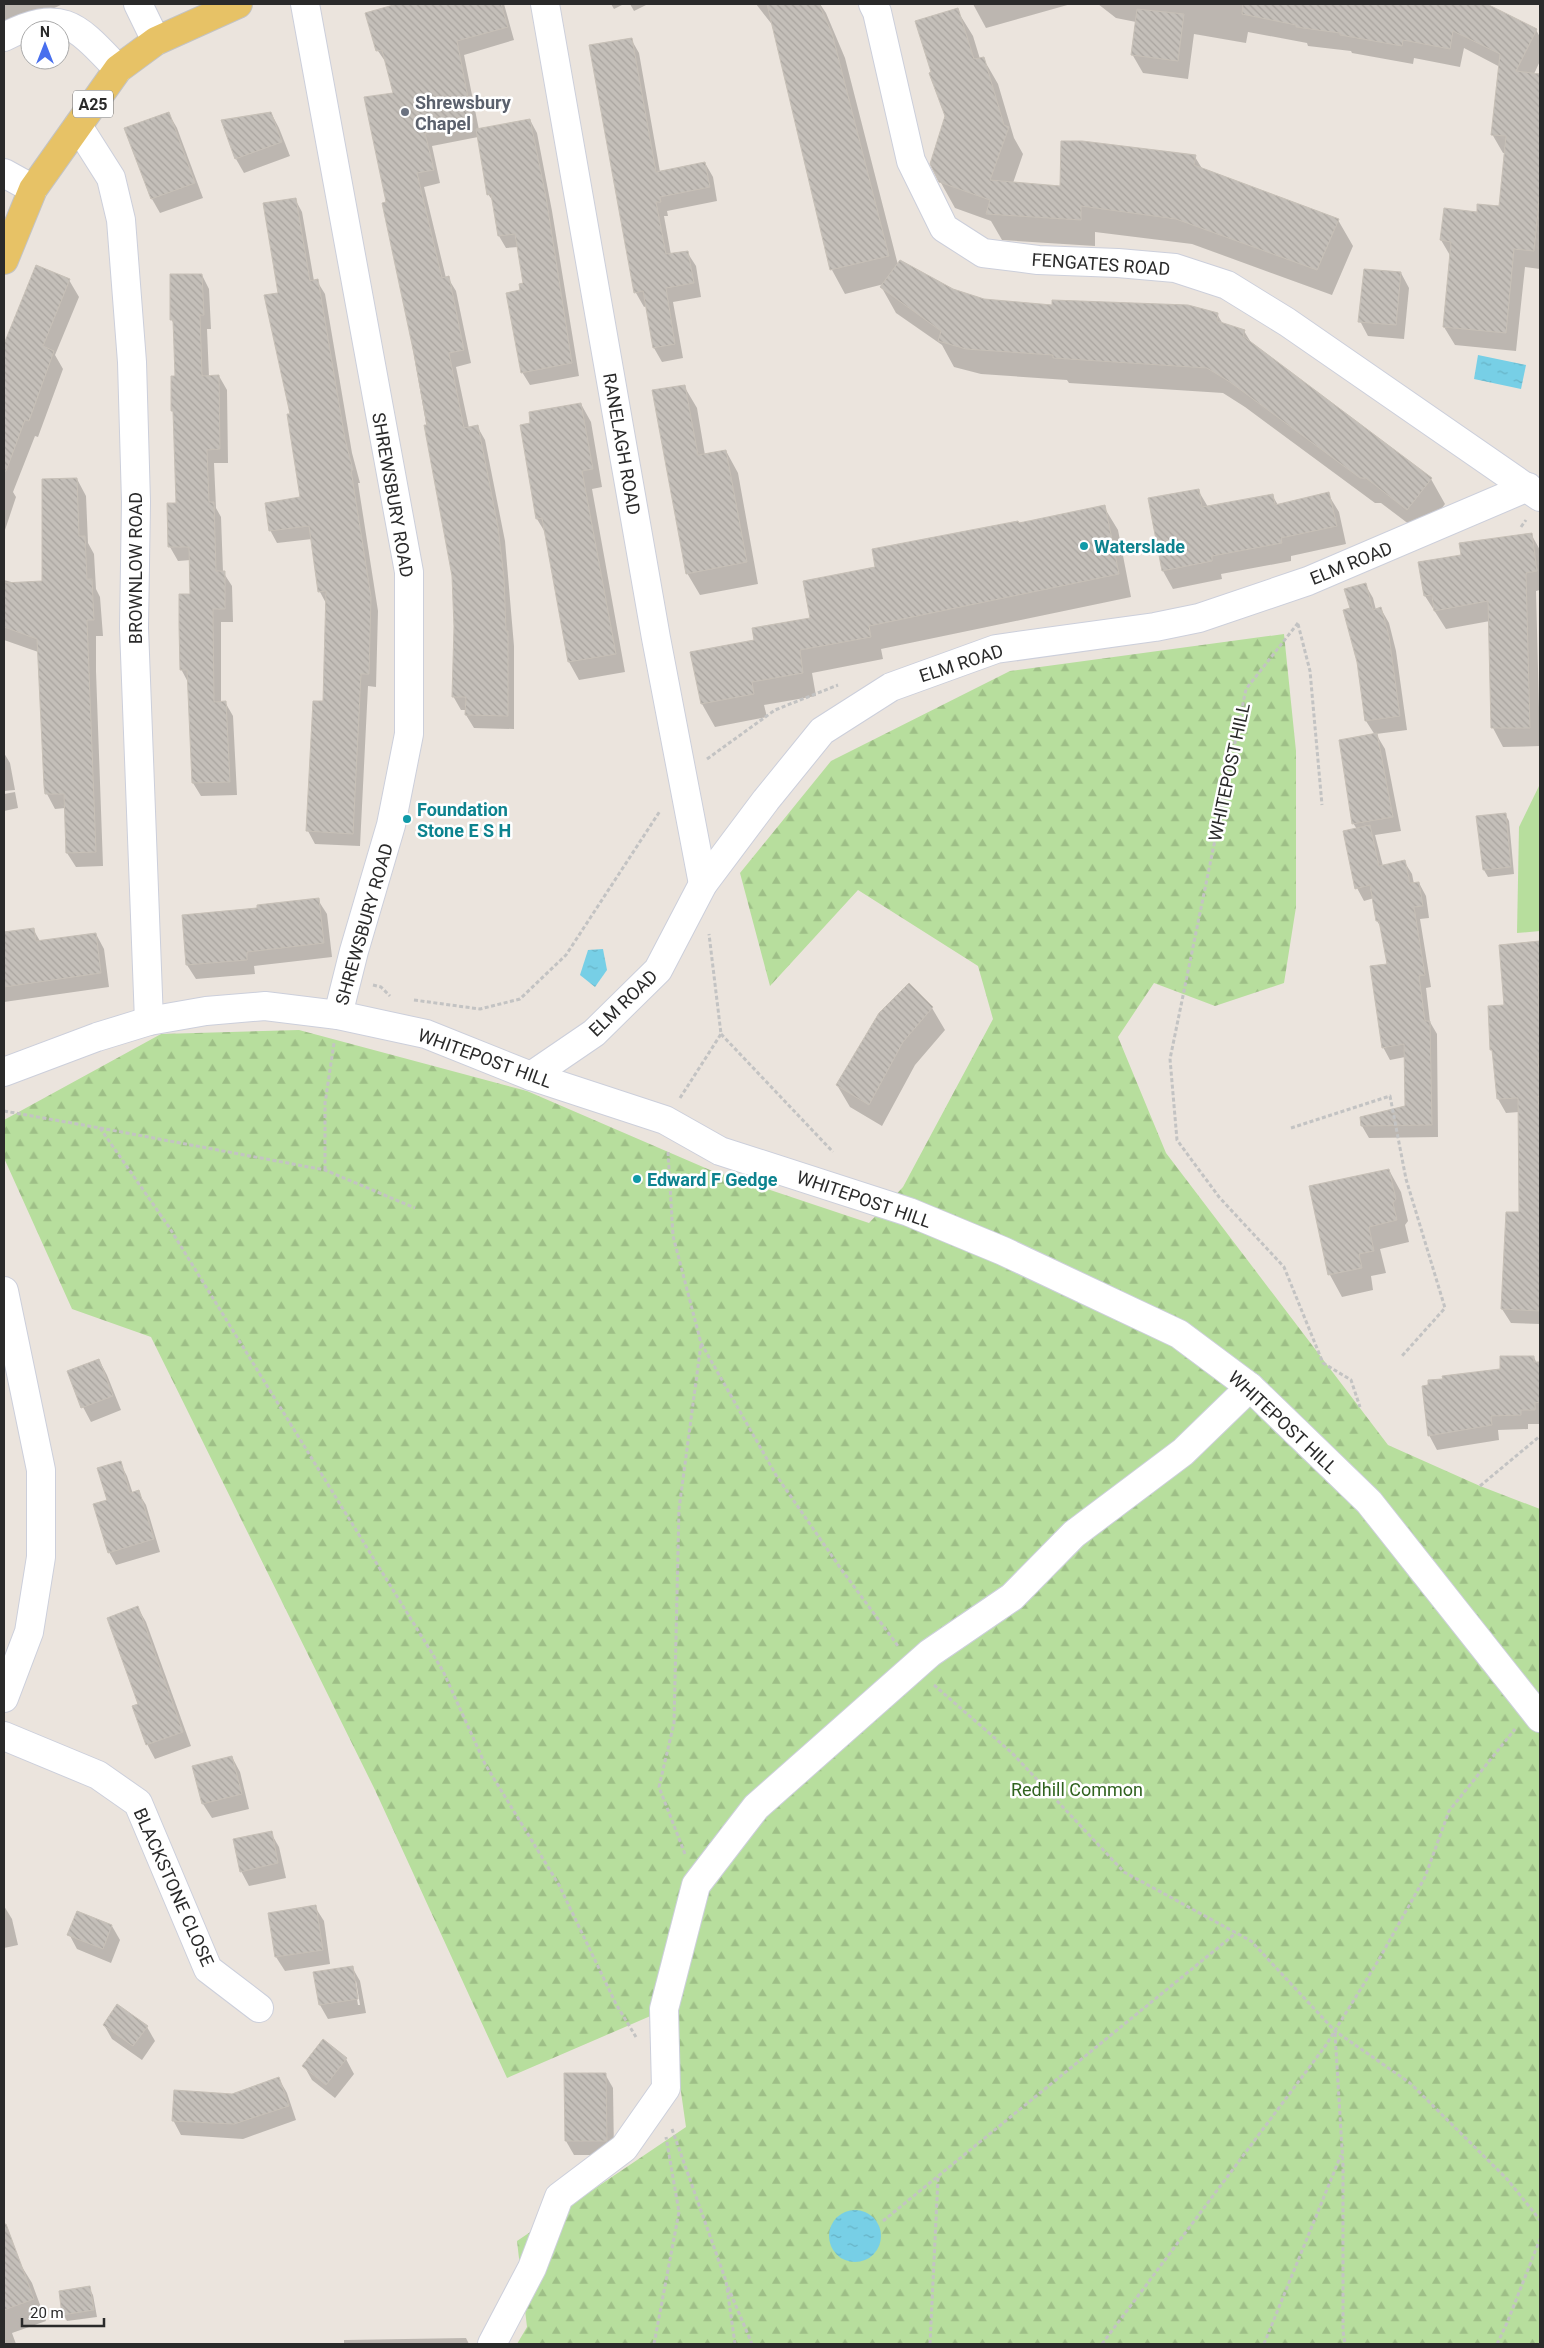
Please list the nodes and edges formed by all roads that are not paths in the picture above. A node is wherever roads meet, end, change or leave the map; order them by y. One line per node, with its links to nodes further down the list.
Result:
1 (138, 4): 7 (street)
2 (238, 4): 7 (main road, A25)
3 (305, 4): 15 (street, SHREWSBURY ROAD)
4 (545, 4): 14 (street, RANELAGH ROAD)
5 (873, 4): 13 (street, FENGATES ROAD)
6 (4, 37): 8 (street)
7 (156, 41): 8 (main road, A25)
8 (118, 70): 9 (main road, A25)
9 (78, 126): 11 (main road, A25); 16 (street, BROWNLOW ROAD)
10 (4, 173): 11 (street)
11 (33, 189): 12 (main road, A25)
12 (4, 260)
13 (1534, 493): 14 (street, ELM ROAD)
14 (703, 884): 18 (street, ELM ROAD)
15 (338, 1015): 16 (street, WHITEPOST HILL); 18 (street, WHITEPOST HILL)
16 (149, 1021): 17 (street, WHITEPOST HILL)
17 (4, 1072)
18 (531, 1076): 20 (street, WHITEPOST HILL)
19 (4, 1292): 21 (street)
20 (1250, 1387): 22 (street, WHITEPOST HILL); 25 (street)
21 (4, 1698)
22 (1538, 1705)
23 (4, 1736): 24 (street, BLACKSTONE CLOSE)
24 (259, 2008)
25 (492, 2344)

